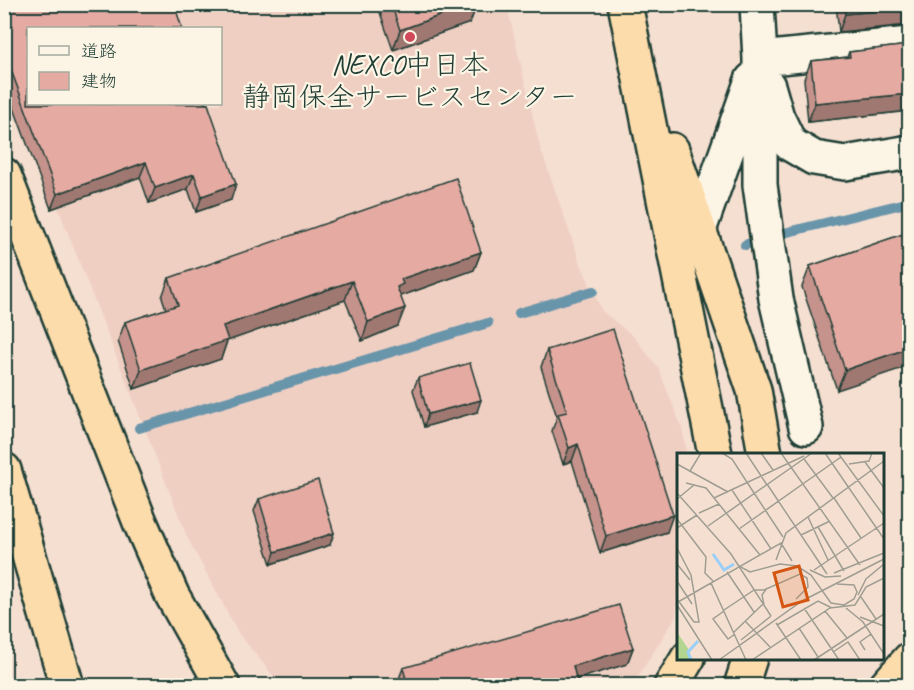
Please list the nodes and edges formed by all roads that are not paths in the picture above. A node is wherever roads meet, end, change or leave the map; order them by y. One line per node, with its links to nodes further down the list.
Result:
1 (757, 4): 4 (lane)
2 (628, 18): 7 (highway); 9 (highway)
3 (909, 44): 4 (lane)
4 (760, 59): 5 (lane); 7 (lane); 8 (lane)
5 (909, 152)
6 (4, 175): 16 (highway)
7 (699, 230): 10 (highway)
8 (806, 427)
9 (715, 453)
10 (765, 453)
11 (4, 470): 15 (highway)
12 (909, 659): 19 (highway)
13 (687, 660): 17 (highway)
14 (749, 660): 18 (highway)
15 (67, 686)
16 (223, 686)
17 (671, 686)
18 (741, 686)
19 (886, 686)

